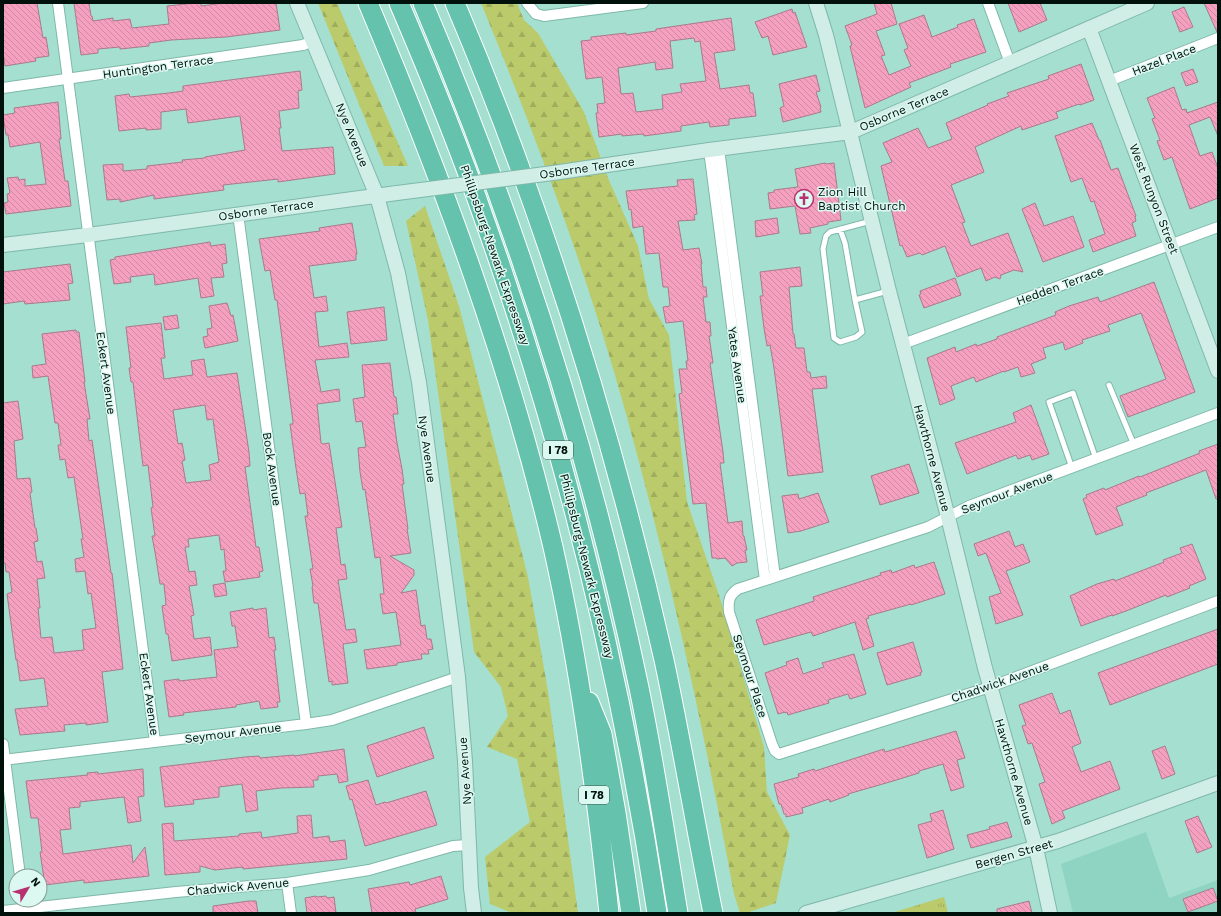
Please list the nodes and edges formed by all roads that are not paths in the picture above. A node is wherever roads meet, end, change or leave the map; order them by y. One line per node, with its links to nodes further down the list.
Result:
1 (58, 3): 16 (street, Eckert Avenue)
2 (297, 3): 14 (street, Nye Avenue)
3 (368, 3): 46 (highway, I 78)
4 (399, 3): 66 (highway, Phillipsburg-Newark Expressway / I 78)
5 (423, 3): 60 (highway, Phillipsburg-Newark Expressway / I 78)
6 (455, 3): 67 (highway)
7 (527, 3): 8 (street)
8 (643, 3)
9 (816, 3): 19 (street, Hawthorne Avenue)
10 (988, 3): 15 (street)
11 (1147, 3): 12 (street, Osborne Terrace)
12 (1089, 28): 15 (street, Osborne Terrace); 17 (street, West Runyon Street)
13 (1218, 38): 17 (street, Hazel Place)
14 (313, 41): 16 (street, Huntington Terrace); 21 (street, Nye Avenue)
15 (1010, 64): 19 (street, Osborne Terrace)
16 (68, 80): 18 (street, Huntington Terrace); 26 (street, Eckert Avenue)
17 (1109, 81): 27 (street, West Runyon Street)
18 (3, 88)
19 (851, 132): 20 (street, Osborne Terrace); 23 (street, Hawthorne Avenue)
20 (714, 149): 21 (street, Osborne Terrace, bridge); 30 (street, Yates Avenue); 31 (street, Yates Avenue)
21 (376, 196): 22 (street, Osborne Terrace); 45 (street, Nye Avenue)
22 (238, 214): 26 (street, Osborne Terrace); 48 (street, Bock Avenue)
23 (872, 220): 25 (lane); 29 (street, Hawthorne Avenue)
24 (1218, 227): 27 (street, Hedden Terrace)
25 (840, 229): 32 (lane); 32 (lane)
26 (88, 235): 28 (street, Osborne Terrace); 49 (street, Eckert Avenue)
27 (1171, 244): 33 (street, Hedden Terrace); 34 (street, West Runyon Street)
28 (3, 245)
29 (889, 291): 32 (lane); 33 (street, Hawthorne Avenue)
30 (739, 297): 31 (lane); 37 (street, Yates Avenue)
31 (728, 298): 37 (street, Yates Avenue)
32 (855, 300)
33 (903, 344): 41 (street, Hawthorne Avenue)
34 (1218, 371)
35 (1109, 385): 38 (lane)
36 (1218, 413): 38 (street, Seymour Avenue)
37 (751, 430): 42 (street, Yates Avenue)
38 (1134, 445): 39 (street, Seymour Avenue)
39 (1096, 459): 40 (street, Seymour Avenue); 40 (lane)
40 (1072, 468): 41 (street, Seymour Avenue)
41 (948, 517): 42 (street, Seymour Avenue); 47 (street, Hawthorne Avenue)
42 (770, 578): 43 (street, Seymour Avenue)
43 (730, 596): 51 (street, Seymour Place)
44 (1218, 601): 47 (street, Chadwick Avenue)
45 (458, 677): 48 (street, Seymour Avenue); 54 (street, Nye Avenue)
46 (578, 677): 64 (highway, I 78); 65 (highway)
47 (990, 687): 51 (street, Chadwick Avenue); 55 (street, Hawthorne Avenue)
48 (306, 724): 49 (street, Seymour Avenue)
49 (155, 742): 52 (street, Seymour Avenue)
50 (3, 744): 52 (street)
51 (780, 754)
52 (4, 760): 56 (street)
53 (1218, 783): 55 (street, Bergen Street)
54 (469, 845): 57 (street, Chadwick Avenue); 63 (street, Nye Avenue)
55 (1036, 848): 68 (street, Bergen Street); 69 (street, Hawthorne Avenue)
56 (19, 868)
57 (287, 883): 58 (street, Chadwick Avenue); 62 (street)
58 (48, 906)
59 (19, 908): 61 (street, Chadwick Avenue)
60 (677, 908)
61 (3, 911)
62 (291, 913)
63 (474, 913)
64 (608, 913)
65 (631, 913)
66 (657, 913)
67 (712, 913)
68 (806, 913)
69 (1050, 913)

